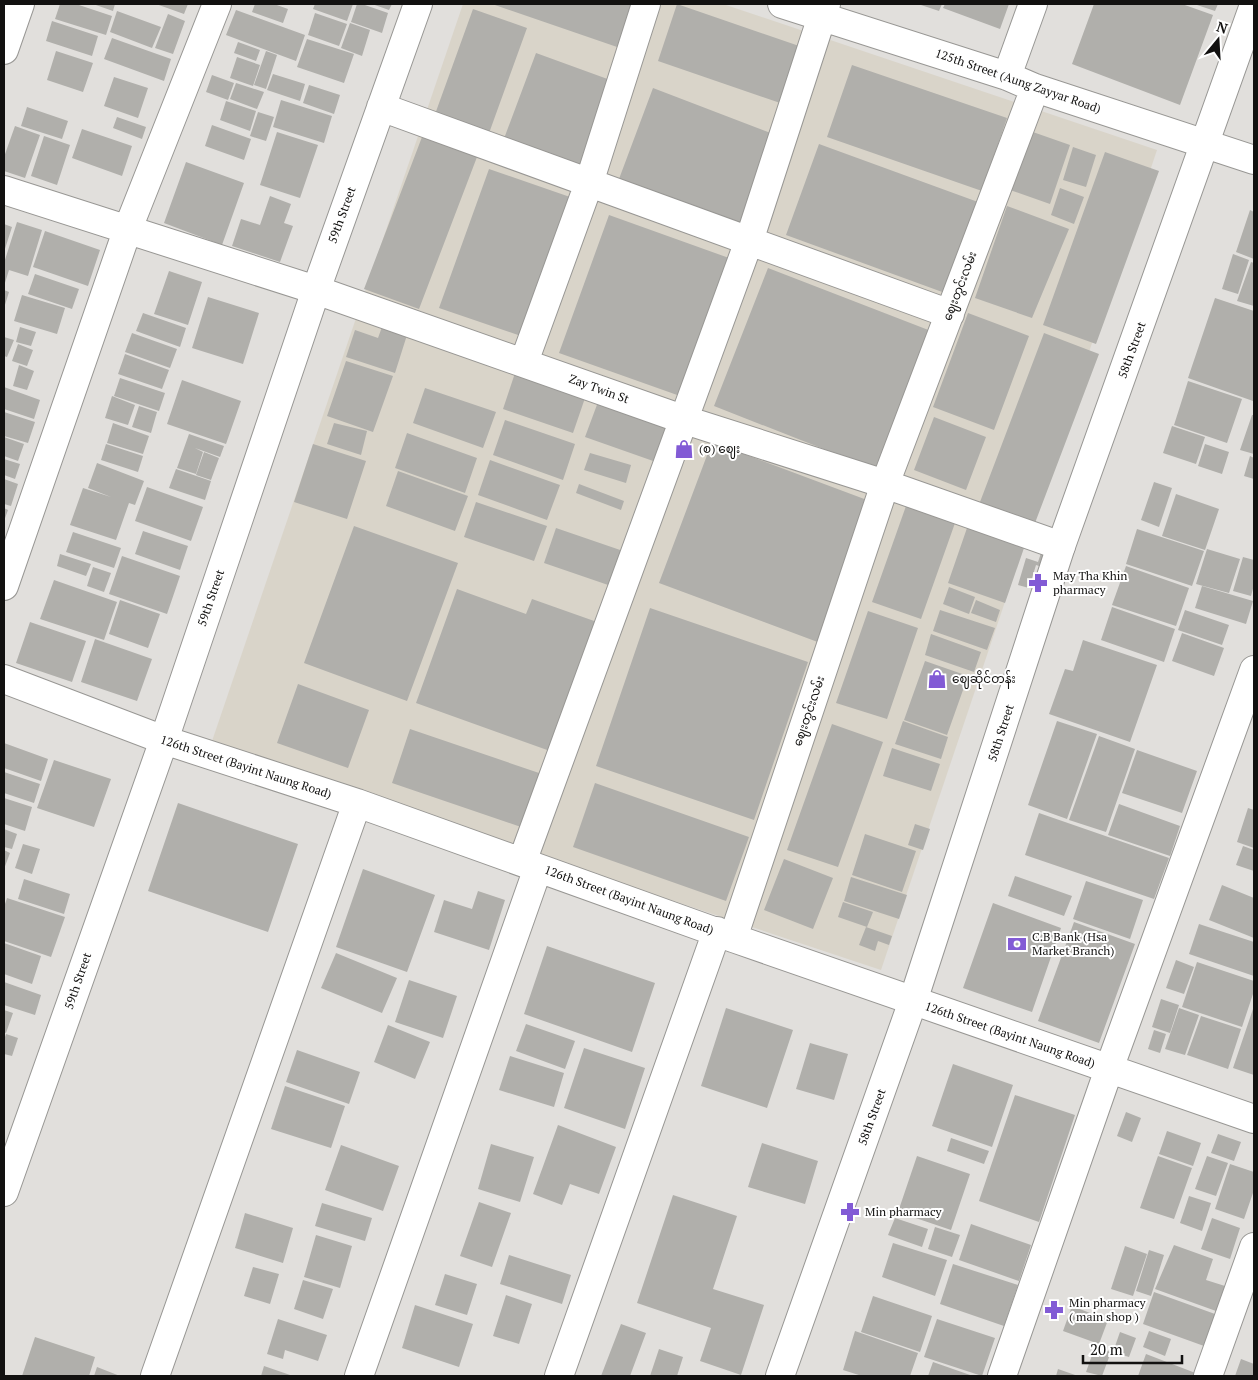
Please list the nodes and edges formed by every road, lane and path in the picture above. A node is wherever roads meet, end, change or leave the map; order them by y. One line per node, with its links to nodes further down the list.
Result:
1 (20, 4): 9 (street)
2 (217, 4): 17 (street)
3 (418, 4): 12 (street, 59th Street)
4 (646, 4): 15 (street)
5 (782, 4): 8 (street, 125th Street (Aung Zayyar Road))
6 (1034, 4): 10 (street)
7 (1254, 5): 13 (street, 58th Street)
8 (824, 10): 10 (street, 125th Street (Aung Zayyar Road)); 18 (street)
9 (4, 50)
10 (1007, 76): 11 (street, 125th Street (Aung Zayyar Road))
11 (1036, 88): 13 (street, 125th Street (Aung Zayyar Road)); 20 (street, ဈေးတွင်းလမ်း)
12 (381, 107): 15 (street); 19 (street, 59th Street)
13 (1205, 144): 14 (street, 125th Street (Aung Zayyar Road)); 24 (street, 58th Street)
14 (1254, 160)
15 (589, 183): 18 (street); 21 (street)
16 (4, 190): 17 (street, Zay Twin St)
17 (128, 230): 19 (street, Zay Twin St); 25 (street)
18 (749, 241): 20 (street); 22 (street)
19 (316, 290): 21 (street, Zay Twin St); 28 (street, 59th Street)
20 (950, 314): 23 (street, ဈေးတွင်းလမ်း)
21 (524, 362): 22 (street, Zay Twin St)
22 (685, 420): 23 (street, Zay Twin St); 30 (street)
23 (885, 484): 24 (street); 31 (street, ဈေးတွင်းလမ်း)
24 (1061, 546): 32 (street, 58th Street)
25 (4, 586)
26 (1254, 670): 33 (street)
27 (4, 679): 28 (street, 126th Street (Bayint Naung Road))
28 (164, 740): 29 (street, 126th Street (Bayint Naung Road)); 35 (street, 59th Street)
29 (357, 803): 30 (street, 126th Street (Bayint Naung Road)); 38 (street)
30 (530, 865): 31 (street, 126th Street (Bayint Naung Road)); 39 (street)
31 (725, 934): 32 (street, 126th Street (Bayint Naung Road)); 40 (street, ဈေးတွင်းလမ်း)
32 (914, 1001): 33 (street, 126th Street (Bayint Naung Road)); 41 (street, 58th Street)
33 (1109, 1069): 34 (street, 126th Street (Bayint Naung Road)); 42 (street)
34 (1254, 1119)
35 (10, 1154): 36 (street, 59th Street)
36 (4, 1192)
37 (1254, 1247): 43 (street)
38 (155, 1376)
39 (359, 1376)
40 (559, 1376)
41 (780, 1376)
42 (1002, 1376)
43 (1208, 1376)

